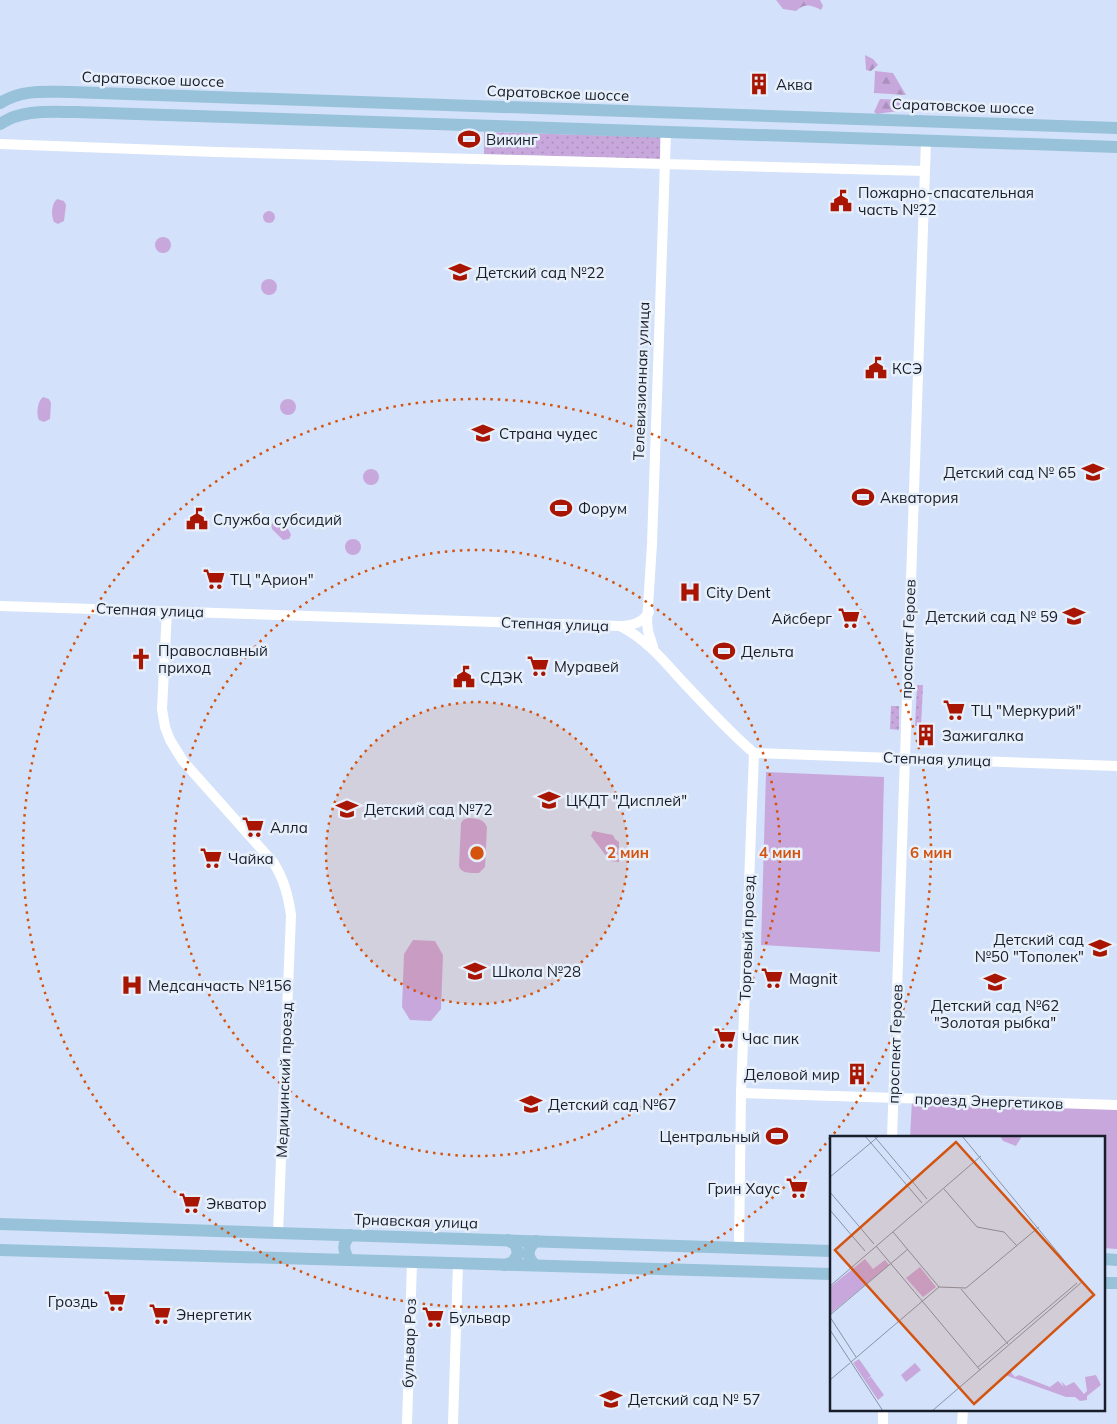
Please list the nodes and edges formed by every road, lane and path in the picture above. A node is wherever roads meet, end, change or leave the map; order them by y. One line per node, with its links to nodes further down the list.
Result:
1 (70, 92): 2 (main road, Саратовское шоссе); 3 (main road); 4 (main road, Саратовское шоссе)
2 (0, 103)
3 (70, 112): 7 (main road); 9 (main road)
4 (666, 112): 5 (main road, Саратовское шоссе); 9 (main road, Телевизионная улица)
5 (838, 118): 6 (main road, Саратовское шоссе); 10 (main road)
6 (1005, 124): 8 (main road, Саратовское шоссе); 13 (main road)
7 (2, 126)
8 (1117, 128)
9 (666, 132): 10 (main road); 15 (street, Телевизионная улица)
10 (838, 138): 11 (main road)
11 (926, 140): 13 (main road); 16 (street, проспект Героев)
12 (2, 141): 15 (street)
13 (1005, 143): 14 (main road)
14 (1117, 147)
15 (664, 164): 16 (street); 19 (street, Телевизионная улица)
16 (925, 171): 23 (street, проспект Героев)
17 (0, 606): 18 (street, Степная улица)
18 (166, 611): 20 (street, Степная улица); 30 (street, Медицинский проезд)
19 (649, 612): 20 (street); 21 (street, Телевизионная улица)
20 (620, 626): 21 (street, Степная улица)
21 (653, 649): 22 (street, Степная улица)
22 (754, 753): 23 (street, Степная улица); 25 (street, Торговый проезд)
23 (904, 758): 24 (street, Степная улица); 26 (street, проспект Героев)
24 (1117, 766)
25 (741, 1093): 26 (street, проезд Энергетиков); 35 (street, Торговый проезд)
26 (893, 1098): 27 (street, проезд Энергетиков); 28 (street, проспект Героев)
27 (1117, 1105)
28 (892, 1136)
29 (0, 1224): 30 (main road, Трнавская улица)
30 (278, 1233): 31 (main road, Трнавская улица)
31 (330, 1234): 32 (main road, Трнавская улица); 39 (main road)
32 (350, 1235): 33 (main road, Трнавская улица); 41 (main road)
33 (508, 1240): 34 (main road, Трнавская улица); 45 (main road)
34 (536, 1241): 35 (main road, Трнавская улица); 46 (main road)
35 (738, 1248): 37 (main road, Трнавская улица)
36 (0, 1250): 39 (main road)
37 (804, 1250): 38 (main road, Трнавская улица); 47 (main road)
38 (830, 1251)
39 (331, 1259): 41 (main road)
40 (1104, 1259): 42 (main road)
41 (349, 1260): 43 (main road)
42 (1117, 1260)
43 (412, 1262): 44 (main road); 51 (street, бульвар Роз)
44 (458, 1263): 45 (main road); 52 (street)
45 (505, 1264): 46 (main road)
46 (535, 1265): 47 (main road)
47 (802, 1273): 48 (main road)
48 (830, 1274)
49 (1104, 1283): 50 (main road)
50 (1117, 1283)
51 (407, 1424)
52 (452, 1424)

